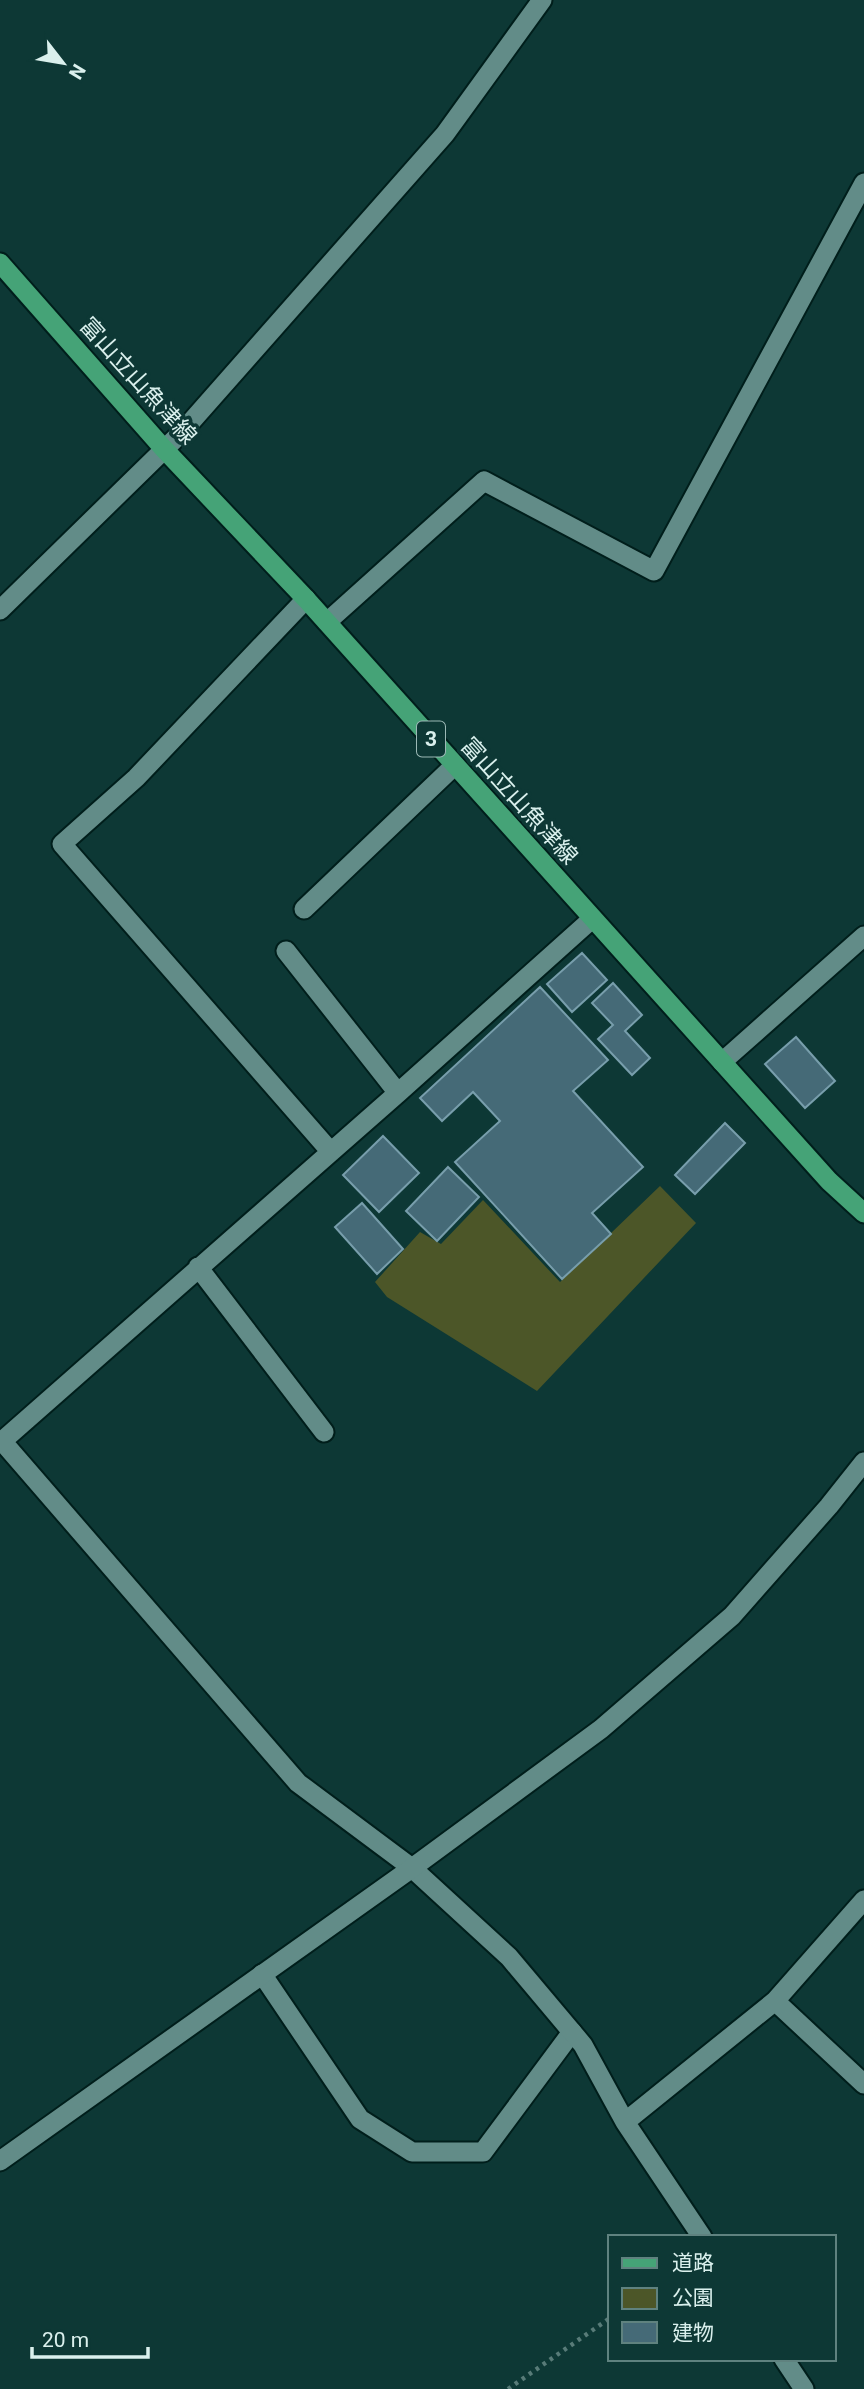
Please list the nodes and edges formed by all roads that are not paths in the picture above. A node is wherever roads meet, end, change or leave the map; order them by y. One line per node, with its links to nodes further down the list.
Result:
1 (542, 0): 4 (street)
2 (864, 183): 7 (street)
3 (0, 262): 4 (main road, 富山立山魚津線 / 3)
4 (164, 449): 5 (main road, 富山立山魚津線 / 3); 6 (street)
5 (306, 599): 7 (main road, 富山立山魚津線 / 3); 15 (street)
6 (0, 610)
7 (327, 622): 8 (main road, 富山立山魚津線 / 3)
8 (455, 765): 9 (street); 10 (main road, 富山立山魚津線 / 3)
9 (304, 909)
10 (592, 919): 13 (main road, 富山立山魚津線 / 3); 14 (street)
11 (864, 936): 13 (street)
12 (286, 951): 14 (street)
13 (722, 1062): 16 (main road, 富山立山魚津線 / 3)
14 (398, 1093): 15 (street)
15 (331, 1152): 17 (street)
16 (864, 1213)
17 (198, 1267): 18 (street); 19 (street)
18 (324, 1432)
19 (1, 1442): 21 (street)
20 (864, 1462): 21 (street)
21 (412, 1868): 23 (street); 25 (street)
22 (864, 1900): 24 (street)
23 (262, 1974): 25 (street); 28 (street)
24 (775, 2001): 26 (street); 27 (street)
25 (572, 2032): 27 (street)
26 (864, 2084)
27 (625, 2122): 29 (street)
28 (0, 2161)
29 (701, 2235)
30 (785, 2361): 31 (street)
31 (804, 2389)

